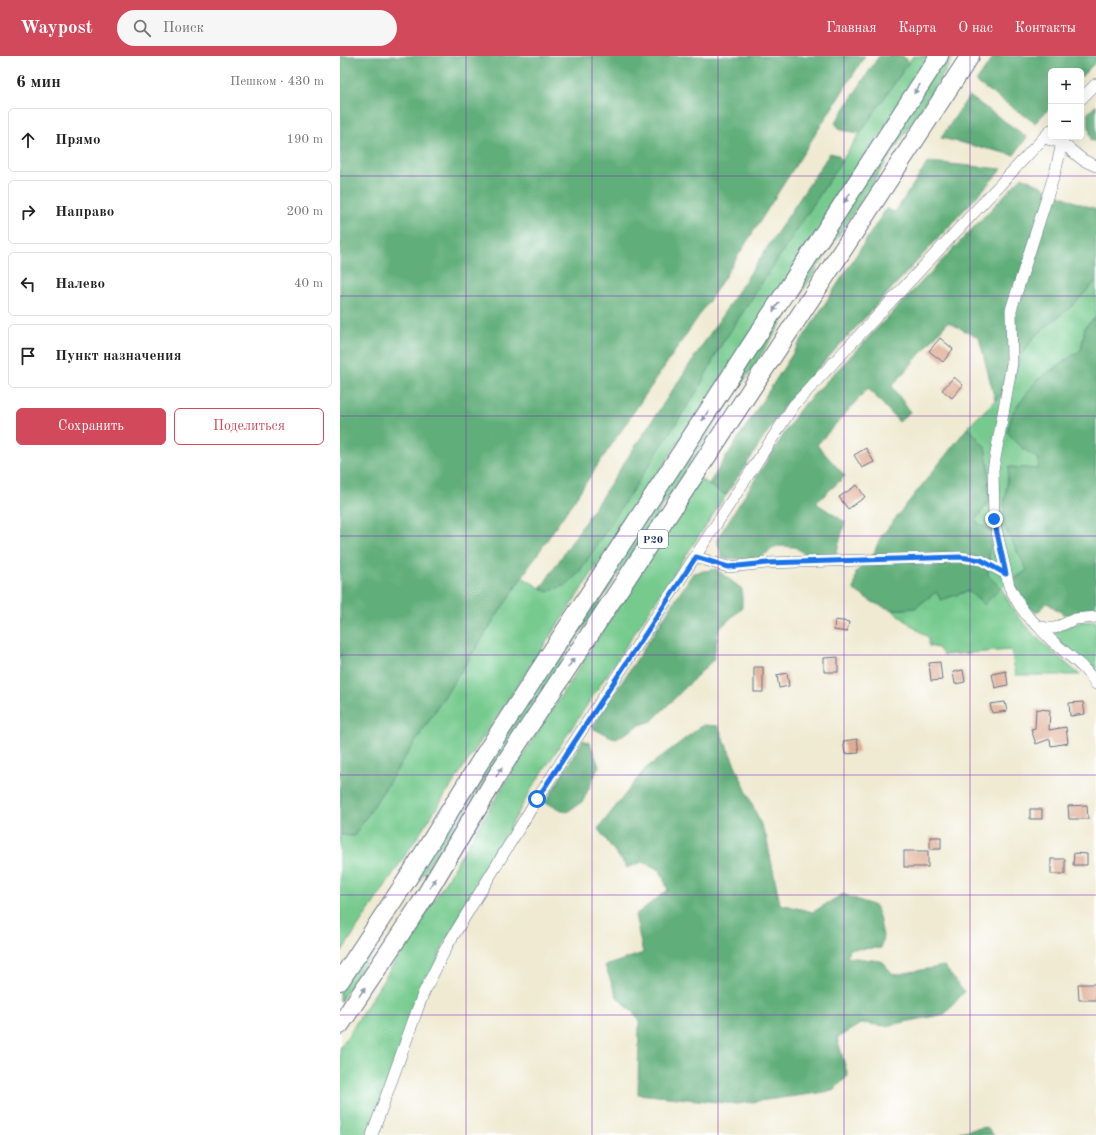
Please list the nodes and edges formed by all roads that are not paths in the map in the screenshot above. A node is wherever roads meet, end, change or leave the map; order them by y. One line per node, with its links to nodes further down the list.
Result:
1 (939, 56): 13 (main road, Р20, one-way to 13)
2 (970, 56): 14 (main road, Р20, one-way to 2)
3 (1096, 84): 4 (street)
4 (1084, 96)
5 (1048, 134): 8 (street)
6 (1062, 140): 7 (street); 9 (street)
7 (1096, 166)
8 (696, 557): 9 (street); 15 (street)
9 (1006, 574): 11 (street)
10 (1096, 617): 11 (street)
11 (1038, 626): 12 (street)
12 (1096, 684)
13 (340, 981)
14 (340, 1025)
15 (372, 1135)

